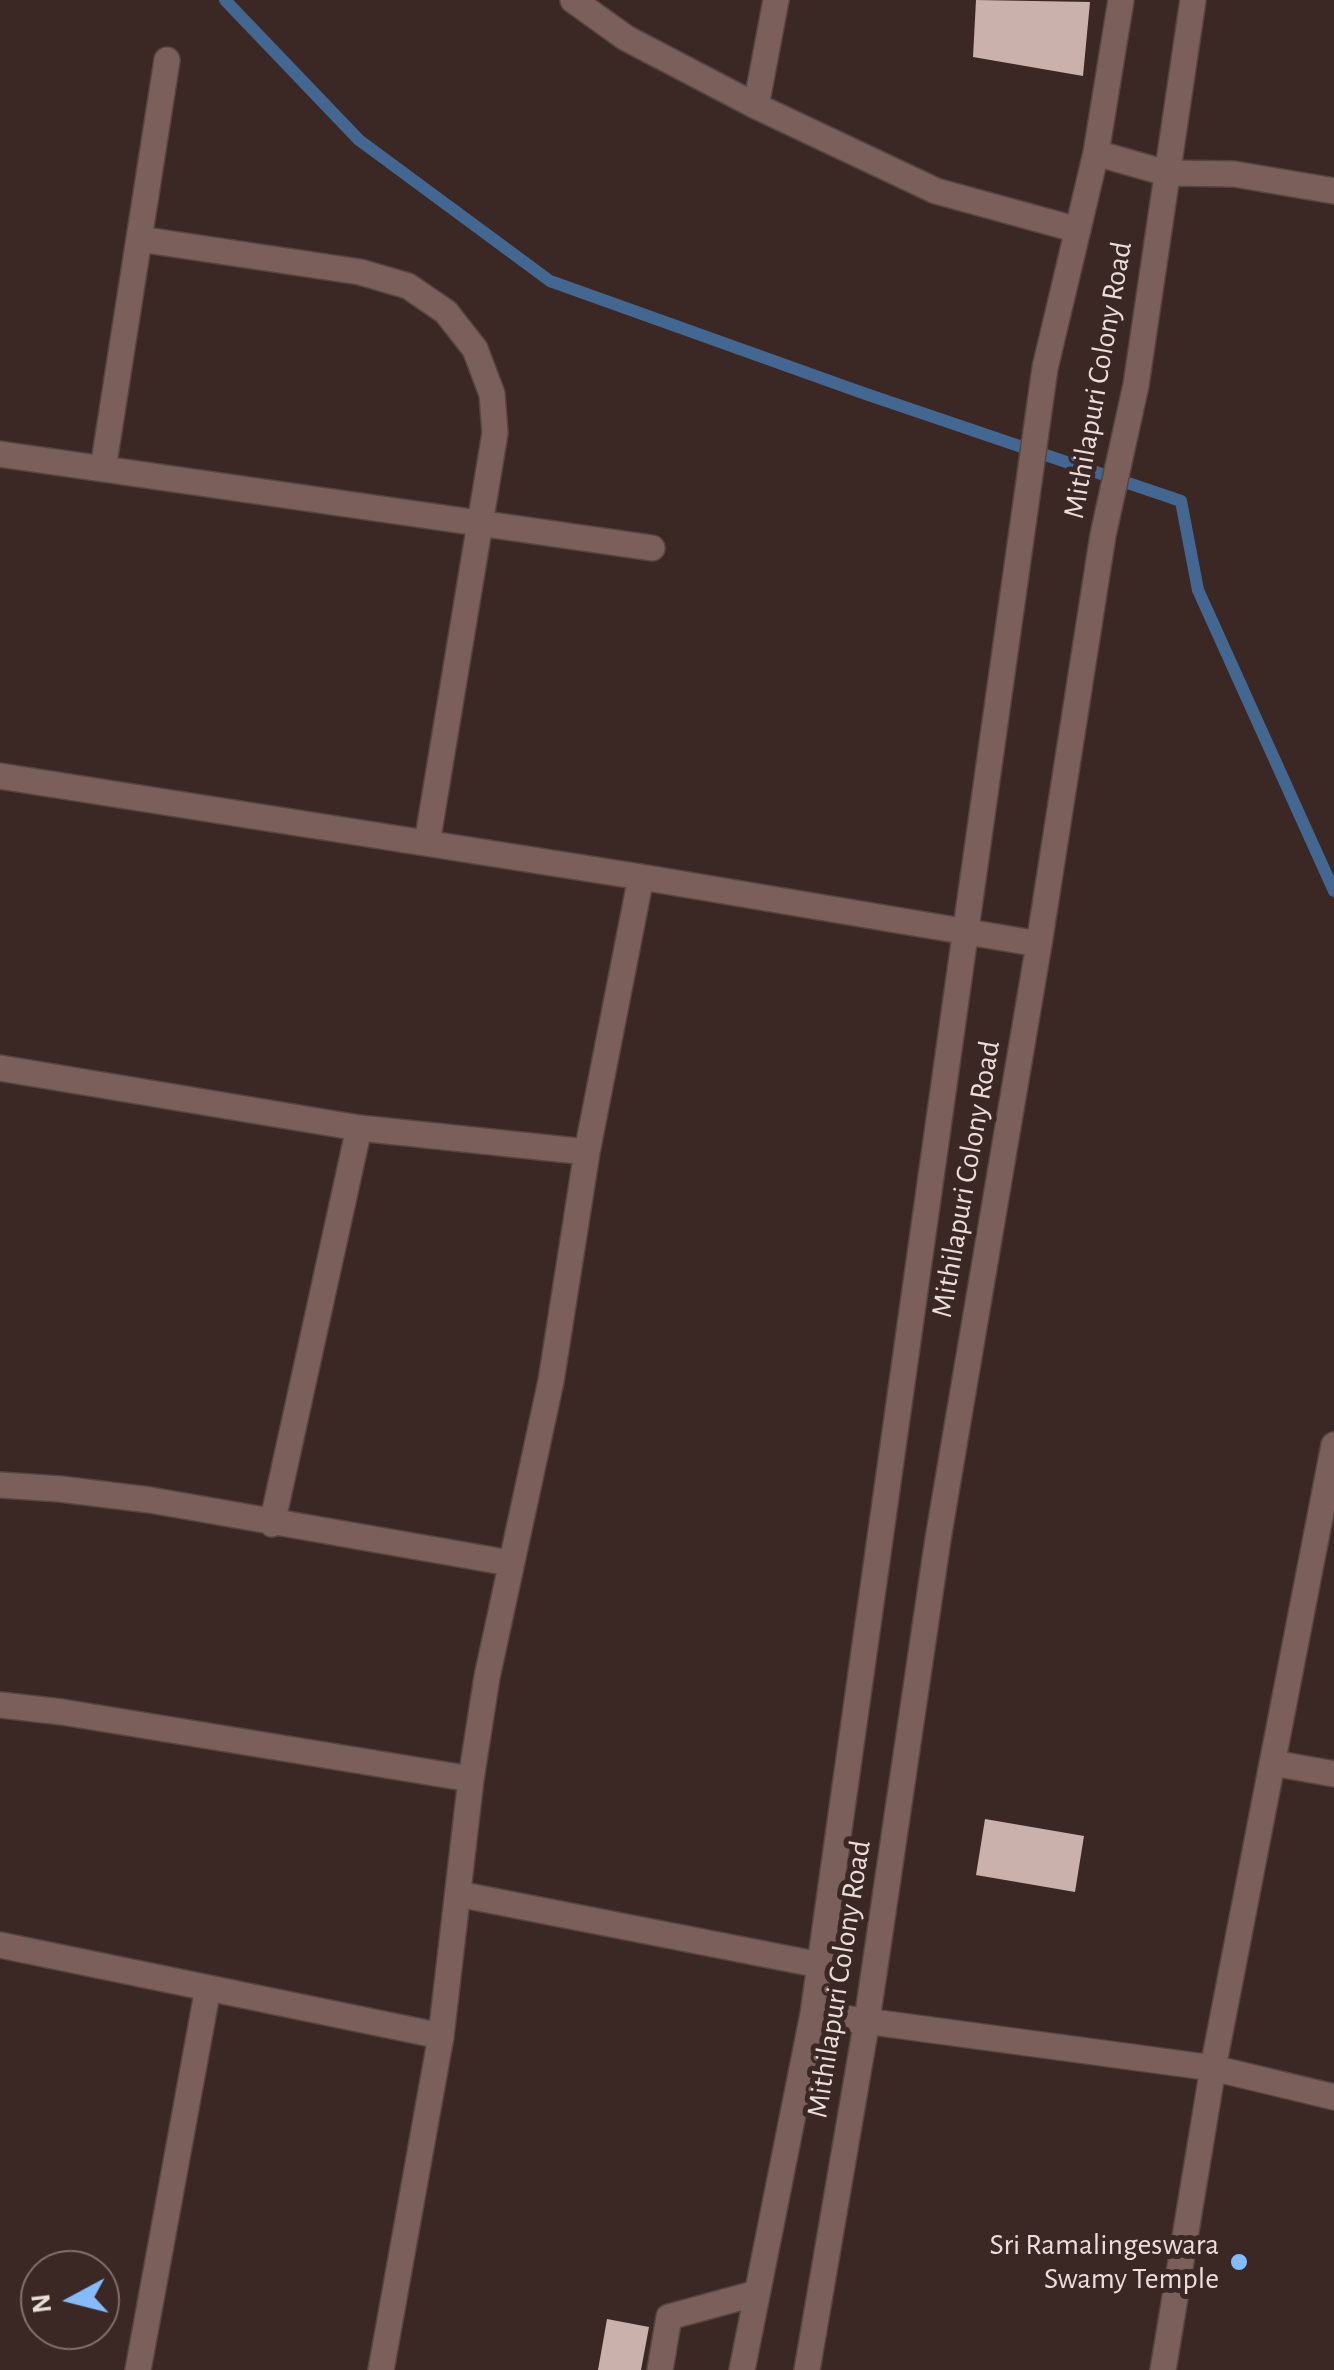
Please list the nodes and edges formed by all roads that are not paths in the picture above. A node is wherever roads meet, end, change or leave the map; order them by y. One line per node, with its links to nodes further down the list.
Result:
1 (573, 0): 6 (street)
2 (776, 0): 6 (street)
3 (1121, 0): 7 (street, Mithilapuri Colony Road)
4 (1193, 0): 8 (street, Mithilapuri Colony Road)
5 (166, 60): 11 (street)
6 (756, 106): 10 (street)
7 (1096, 153): 8 (street); 10 (street, Mithilapuri Colony Road)
8 (1166, 173): 9 (street); 20 (street, Mithilapuri Colony Road)
9 (1334, 190)
10 (1078, 230): 19 (street, Mithilapuri Colony Road)
11 (139, 239): 13 (street); 14 (street)
12 (0, 454): 13 (street)
13 (103, 469): 14 (street)
14 (480, 523): 15 (street); 17 (street)
15 (652, 548)
16 (0, 776): 17 (street)
17 (427, 843): 18 (street)
18 (641, 877): 19 (street); 23 (street)
19 (964, 929): 20 (street); 35 (street, Mithilapuri Colony Road)
20 (1039, 944): 38 (street, Mithilapuri Colony Road)
21 (0, 1068): 22 (street)
22 (359, 1128): 23 (street); 27 (street)
23 (588, 1152): 28 (street)
24 (1334, 1445): 26 (street)
25 (0, 1486): 27 (street)
26 (1330, 1486): 30 (street)
27 (272, 1524): 28 (street)
28 (510, 1563): 32 (street)
29 (0, 1705): 32 (street)
30 (1272, 1762): 31 (street); 40 (street)
31 (1334, 1774)
32 (471, 1779): 33 (street)
33 (458, 1894): 35 (street); 39 (street)
34 (0, 1946): 36 (street)
35 (820, 1965): 37 (street, Mithilapuri Colony Road)
36 (208, 1988): 39 (street); 43 (street)
37 (813, 2014): 38 (street); 42 (street, Mithilapuri Colony Road)
38 (867, 2020): 40 (street); 47 (street, Mithilapuri Colony Road)
39 (441, 2036): 44 (street)
40 (1213, 2068): 41 (street); 48 (street)
41 (1334, 2096)
42 (757, 2293): 45 (street); 46 (street, Mithilapuri Colony Road)
43 (138, 2370)
44 (381, 2370)
45 (660, 2370)
46 (742, 2370)
47 (807, 2370)
48 (1163, 2370)

